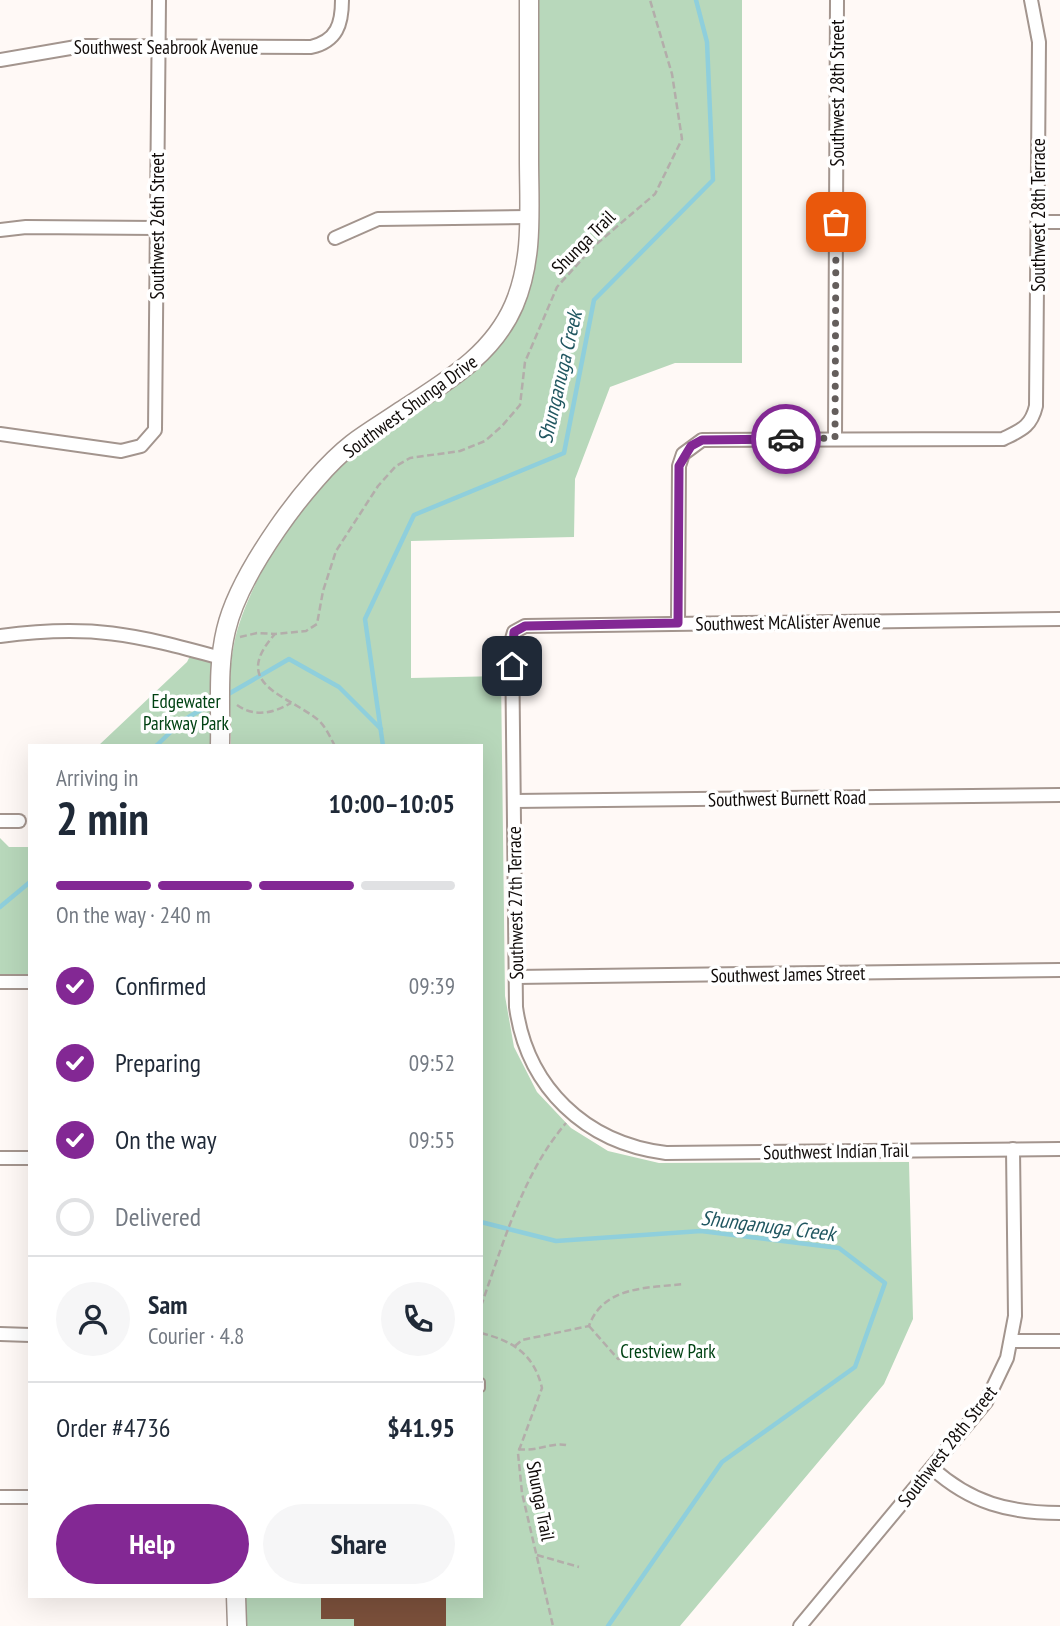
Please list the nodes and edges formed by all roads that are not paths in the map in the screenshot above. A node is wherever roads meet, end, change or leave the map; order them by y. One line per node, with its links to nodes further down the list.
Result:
1 (159, 0): 6 (street, Southwest 26th Street)
2 (342, 0): 6 (street, Southwest Seabrook Avenue)
3 (529, 0): 8 (street, Southwest Shunga Drive)
4 (837, 0): 15 (street, Southwest 28th Street)
5 (1031, 0): 9 (street, Southwest 28th Terrace)
6 (159, 45): 7 (street, Southwest Seabrook Avenue); 11 (street, Southwest 26th Street)
7 (0, 60)
8 (529, 217): 13 (street); 20 (street, Southwest Shunga Drive)
9 (1038, 222): 10 (street); 15 (street, Southwest 28th Terrace)
10 (1060, 222)
11 (158, 228): 12 (street); 14 (street, Southwest 26th Street)
12 (0, 230)
13 (335, 238)
14 (0, 434)
15 (835, 438): 17 (street)
16 (1060, 619): 17 (street, Southwest McAlister Avenue)
17 (678, 623): 18 (street, Southwest McAlister Avenue)
18 (517, 628): 23 (street, Southwest 27th Terrace)
19 (0, 636): 20 (street)
20 (221, 658): 21 (street, Southwest Shunga Drive)
21 (220, 744)
22 (1060, 795): 23 (street, Southwest Burnett Road)
23 (514, 801): 27 (street, Southwest 27th Terrace)
24 (0, 821): 25 (street)
25 (19, 821)
26 (1060, 970): 27 (street, Southwest James Street)
27 (515, 977): 30 (street, Southwest 27th Terrace)
28 (0, 982): 29 (street)
29 (28, 982)
30 (613, 1140): 31 (street, Southwest Indian Trail)
31 (1013, 1149): 32 (street, Southwest Indian Trail); 37 (street, Southwest 28th Street)
32 (1060, 1149)
33 (0, 1158): 34 (street)
34 (28, 1158)
35 (0, 1334): 36 (street)
36 (28, 1335)
37 (1011, 1341): 38 (street); 39 (street, Southwest 28th Street)
38 (1060, 1341)
39 (932, 1468): 42 (street); 45 (street, Southwest 28th Street)
40 (0, 1497): 41 (street)
41 (28, 1497)
42 (1060, 1513)
43 (236, 1598): 44 (street)
44 (237, 1626)
45 (800, 1626)

